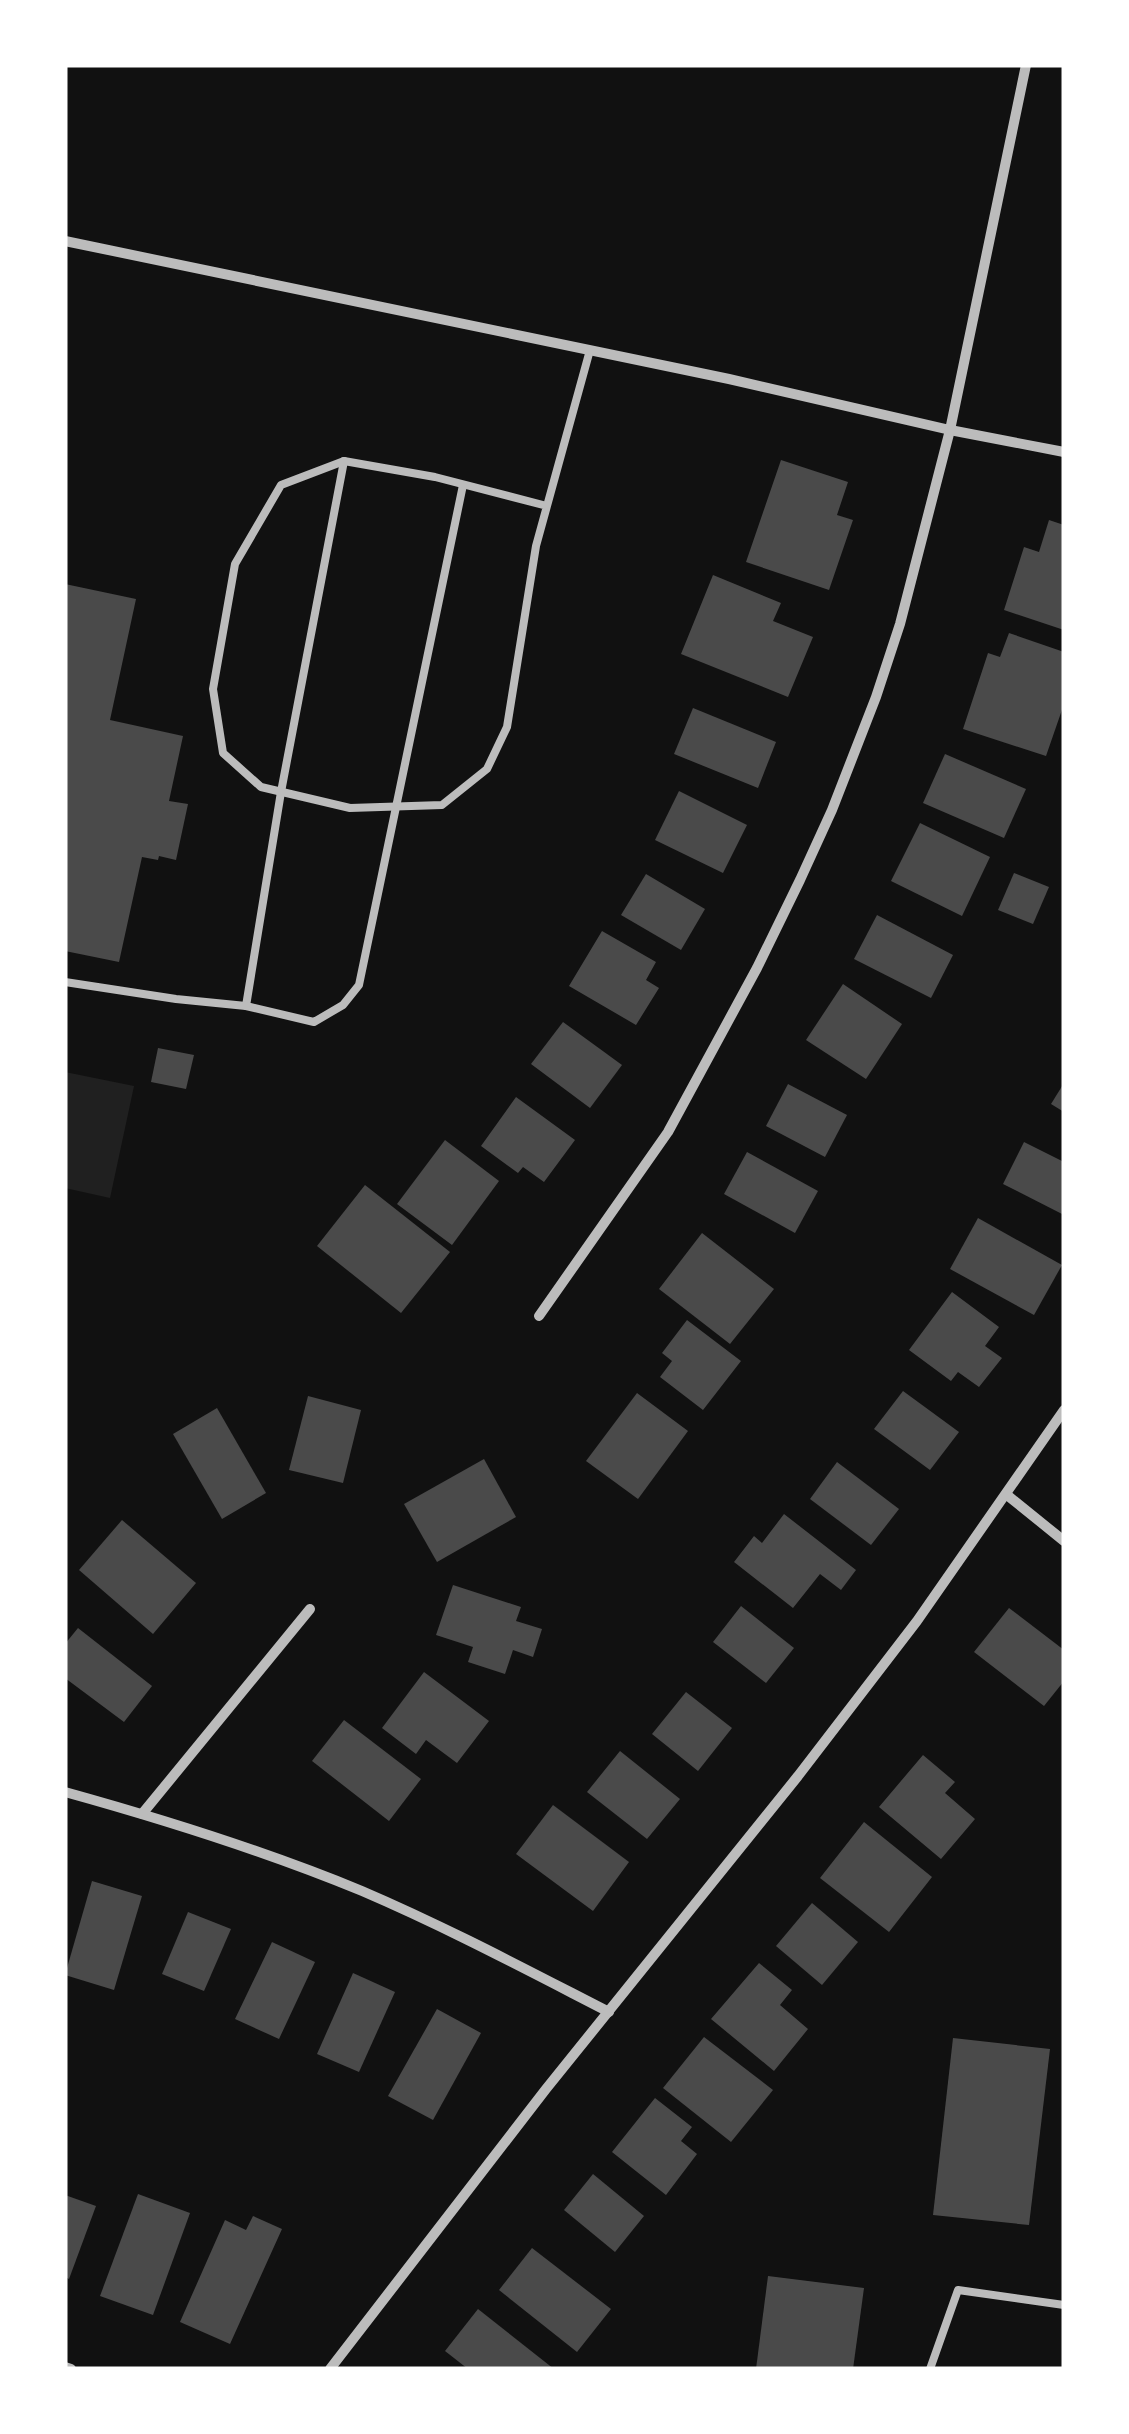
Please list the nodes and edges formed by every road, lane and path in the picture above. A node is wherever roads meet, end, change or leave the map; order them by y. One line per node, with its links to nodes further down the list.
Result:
1 (1026, 65): 4 (street)
2 (65, 241): 3 (street)
3 (590, 350): 4 (street); 8 (lane)
4 (950, 430): 5 (street); 13 (street)
5 (1064, 452)
6 (344, 461): 7 (lane); 9 (lane); 9 (lane)
7 (464, 484): 8 (lane); 10 (lane)
8 (547, 506): 10 (lane)
9 (281, 792): 10 (lane); 12 (lane)
10 (394, 806): 12 (lane)
11 (65, 982): 12 (lane)
12 (246, 1006)
13 (539, 1316)
14 (1064, 1410): 15 (street)
15 (1007, 1495): 16 (street); 20 (street)
16 (1064, 1542)
17 (310, 1609): 19 (street)
18 (65, 1792): 19 (street)
19 (142, 1814): 20 (street)
20 (609, 2012): 22 (street)
21 (1064, 2306): 23 (lane)
22 (330, 2369)
23 (930, 2369)

